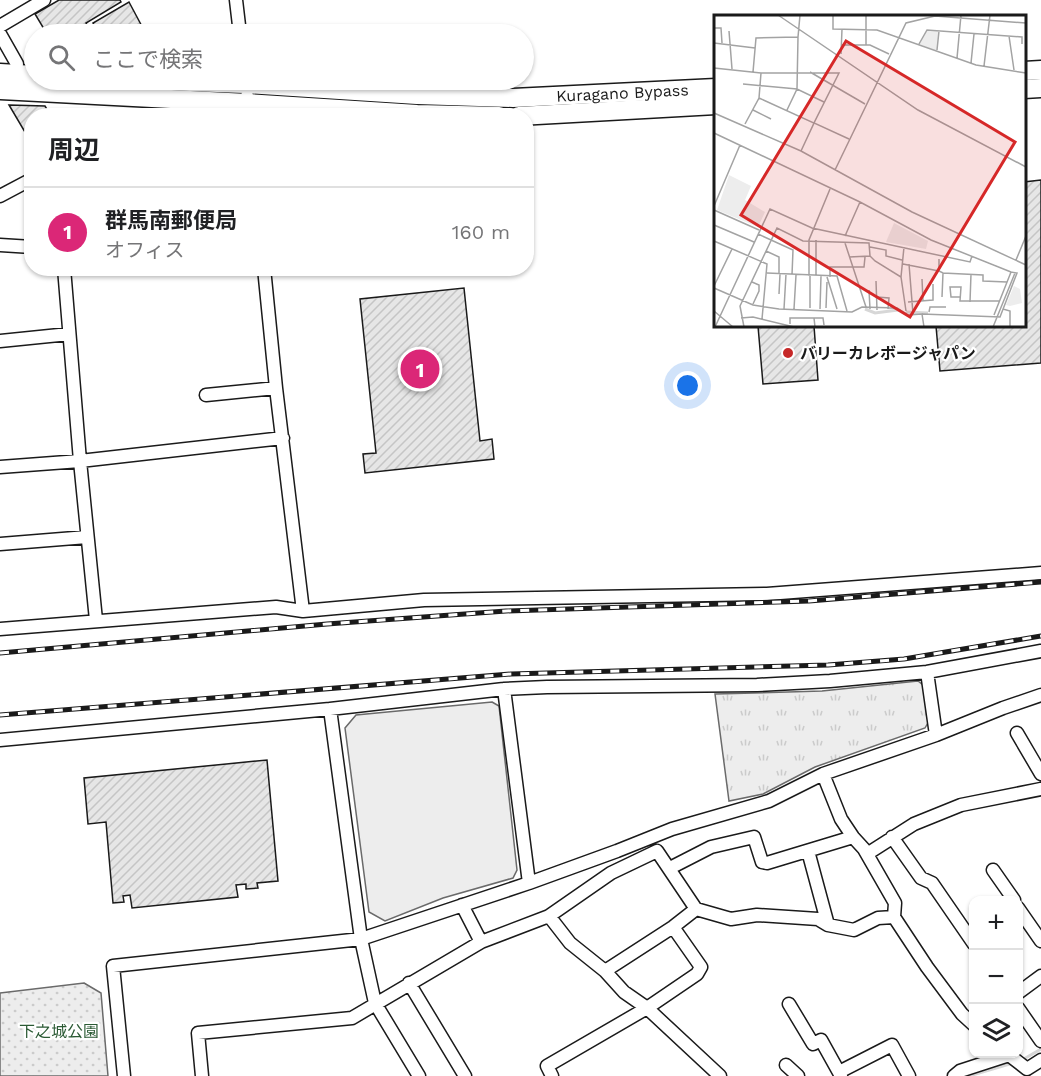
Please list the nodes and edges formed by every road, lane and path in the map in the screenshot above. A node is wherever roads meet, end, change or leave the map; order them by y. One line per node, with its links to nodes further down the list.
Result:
1 (44, 0): 4 (street)
2 (236, 0): 3 (street)
3 (239, 24)
4 (0, 26)
5 (0, 34): 8 (street)
6 (1041, 70): 7 (highway)
7 (1026, 71)
8 (17, 74)
9 (714, 88): 14 (highway, Kuragano Bypass)
10 (1041, 88): 11 (highway)
11 (1026, 89)
12 (0, 90): 16 (highway)
13 (246, 90): 17 (street)
14 (351, 90)
15 (714, 105): 18 (highway, Kuragano Bypass)
16 (235, 108)
17 (248, 108)
18 (534, 115)
19 (24, 183): 20 (street)
20 (0, 196)
21 (0, 245): 22 (street)
22 (24, 246)
23 (65, 276): 25 (street)
24 (265, 276): 27 (street)
25 (69, 334): 26 (street); 30 (street)
26 (0, 341)
27 (276, 388): 28 (street); 29 (street)
28 (206, 395)
29 (283, 438): 30 (street); 35 (street)
30 (80, 461): 31 (street); 32 (street)
31 (0, 467)
32 (87, 537): 33 (street); 36 (street)
33 (0, 544)
34 (1041, 573): 35 (street)
35 (303, 611): 36 (street)
36 (96, 620): 37 (street)
37 (0, 629)
38 (1041, 651): 39 (street)
39 (927, 672): 40 (street); 44 (street)
40 (504, 690): 42 (street); 55 (street)
41 (1041, 695): 44 (street)
42 (330, 709): 45 (street); 65 (street)
43 (1017, 733): 47 (street)
44 (936, 735): 46 (street)
45 (0, 740)
46 (823, 774): 49 (street); 55 (street)
47 (1041, 774)
48 (1041, 789): 50 (street)
49 (853, 837): 51 (street); 52 (street)
50 (892, 837): 52 (street); 64 (street)
51 (808, 851): 53 (street); 62 (street)
52 (867, 854): 61 (street)
53 (670, 868): 58 (street); 60 (street)
54 (993, 870): 56 (street)
55 (529, 883): 57 (street)
56 (1011, 896)
57 (462, 904): 65 (street); 67 (street)
58 (696, 909): 62 (street); 63 (street)
59 (1023, 915): 66 (street)
60 (549, 916): 67 (street); 68 (street)
61 (894, 917): 62 (street); 76 (street)
62 (828, 925)
63 (673, 927): 68 (street); 74 (street)
64 (969, 937)
65 (361, 939): 72 (street); 83 (street)
66 (1041, 940)
67 (481, 942): 70 (street)
68 (604, 971): 74 (street)
69 (1041, 976): 71 (street)
70 (409, 983): 72 (street); 86 (street)
71 (1023, 989)
72 (375, 1003): 84 (street); 85 (street)
73 (789, 1004): 82 (street)
74 (647, 1008): 87 (street); 88 (street)
75 (1023, 1015): 77 (street)
76 (969, 1020)
77 (1041, 1041)
78 (1003, 1058): 91 (street)
79 (1013, 1058): 80 (street)
80 (1041, 1060)
81 (786, 1065): 89 (street)
82 (840, 1074): 90 (street)
83 (124, 1076)
84 (202, 1076)
85 (419, 1076)
86 (465, 1076)
87 (552, 1076)
88 (720, 1076)
89 (798, 1076)
90 (909, 1076)
91 (954, 1076)

